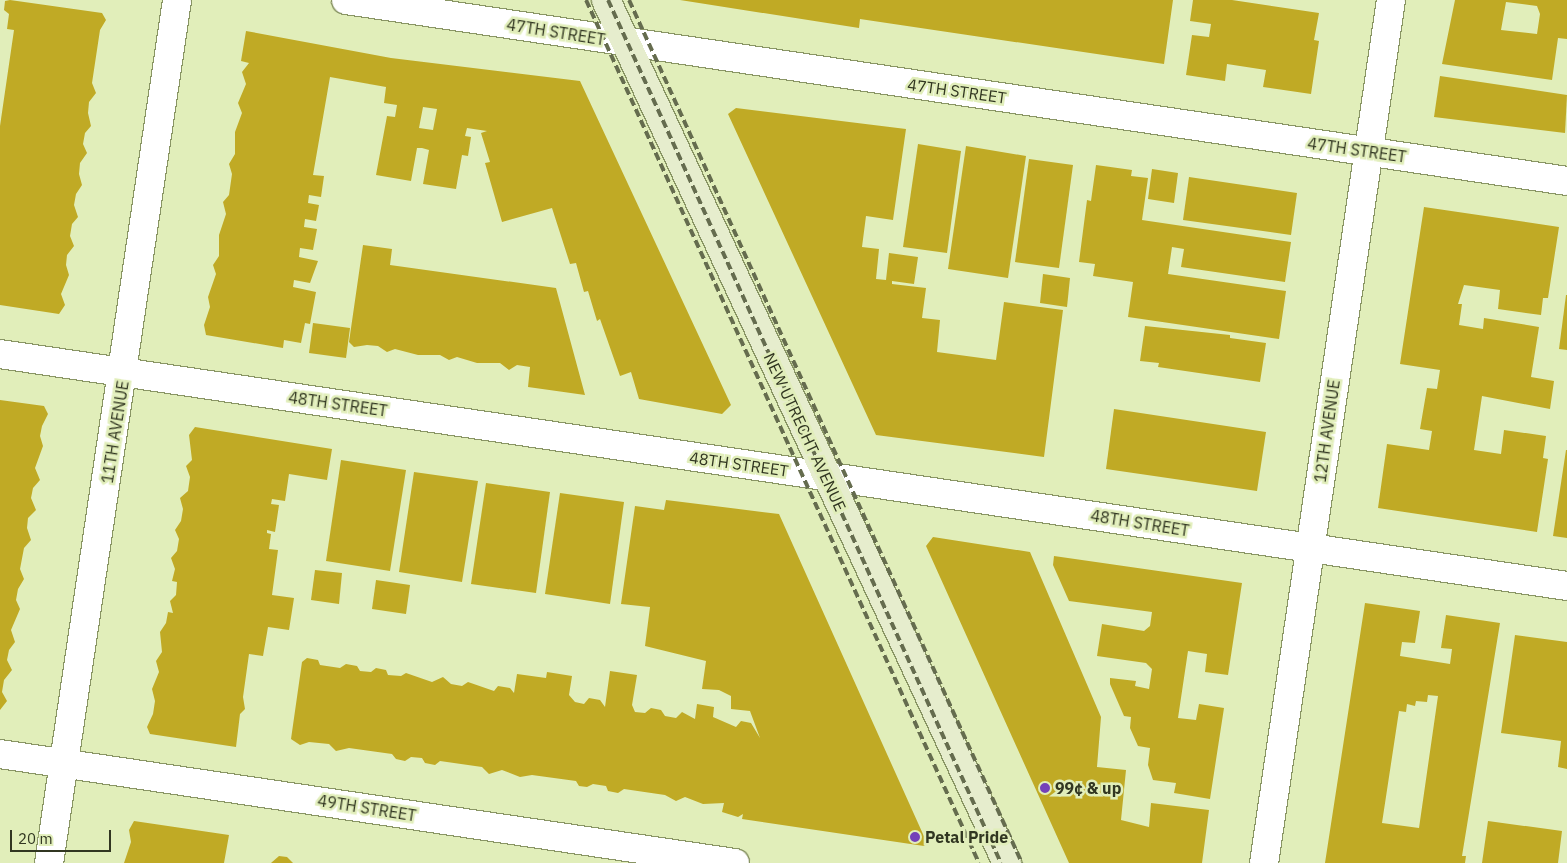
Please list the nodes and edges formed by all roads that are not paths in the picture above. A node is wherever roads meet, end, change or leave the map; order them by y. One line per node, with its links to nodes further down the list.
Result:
1 (177, 0): 9 (street, 11TH AVENUE)
2 (346, 0): 5 (street, 47TH STREET)
3 (606, 0): 5 (street, NEW UTRECHT AVENUE)
4 (1391, 0): 6 (street, 12TH AVENUE)
5 (626, 43): 6 (street, 47TH STREET); 10 (street, NEW UTRECHT AVENUE)
6 (1368, 152): 7 (street, 47TH STREET); 11 (street, 12TH AVENUE)
7 (1567, 181)
8 (0, 354): 9 (street, 48TH STREET)
9 (124, 373): 10 (street, 48TH STREET); 14 (street, 11TH AVENUE)
10 (825, 476): 11 (street, 48TH STREET); 17 (street, NEW UTRECHT AVENUE)
11 (1310, 548): 12 (street, 48TH STREET); 18 (street, 12TH AVENUE)
12 (1567, 586)
13 (0, 754): 14 (street, 49TH STREET)
14 (63, 761): 15 (street, 11TH AVENUE); 16 (street, 49TH STREET)
15 (49, 863)
16 (735, 863)
17 (1007, 863)
18 (1264, 863)

